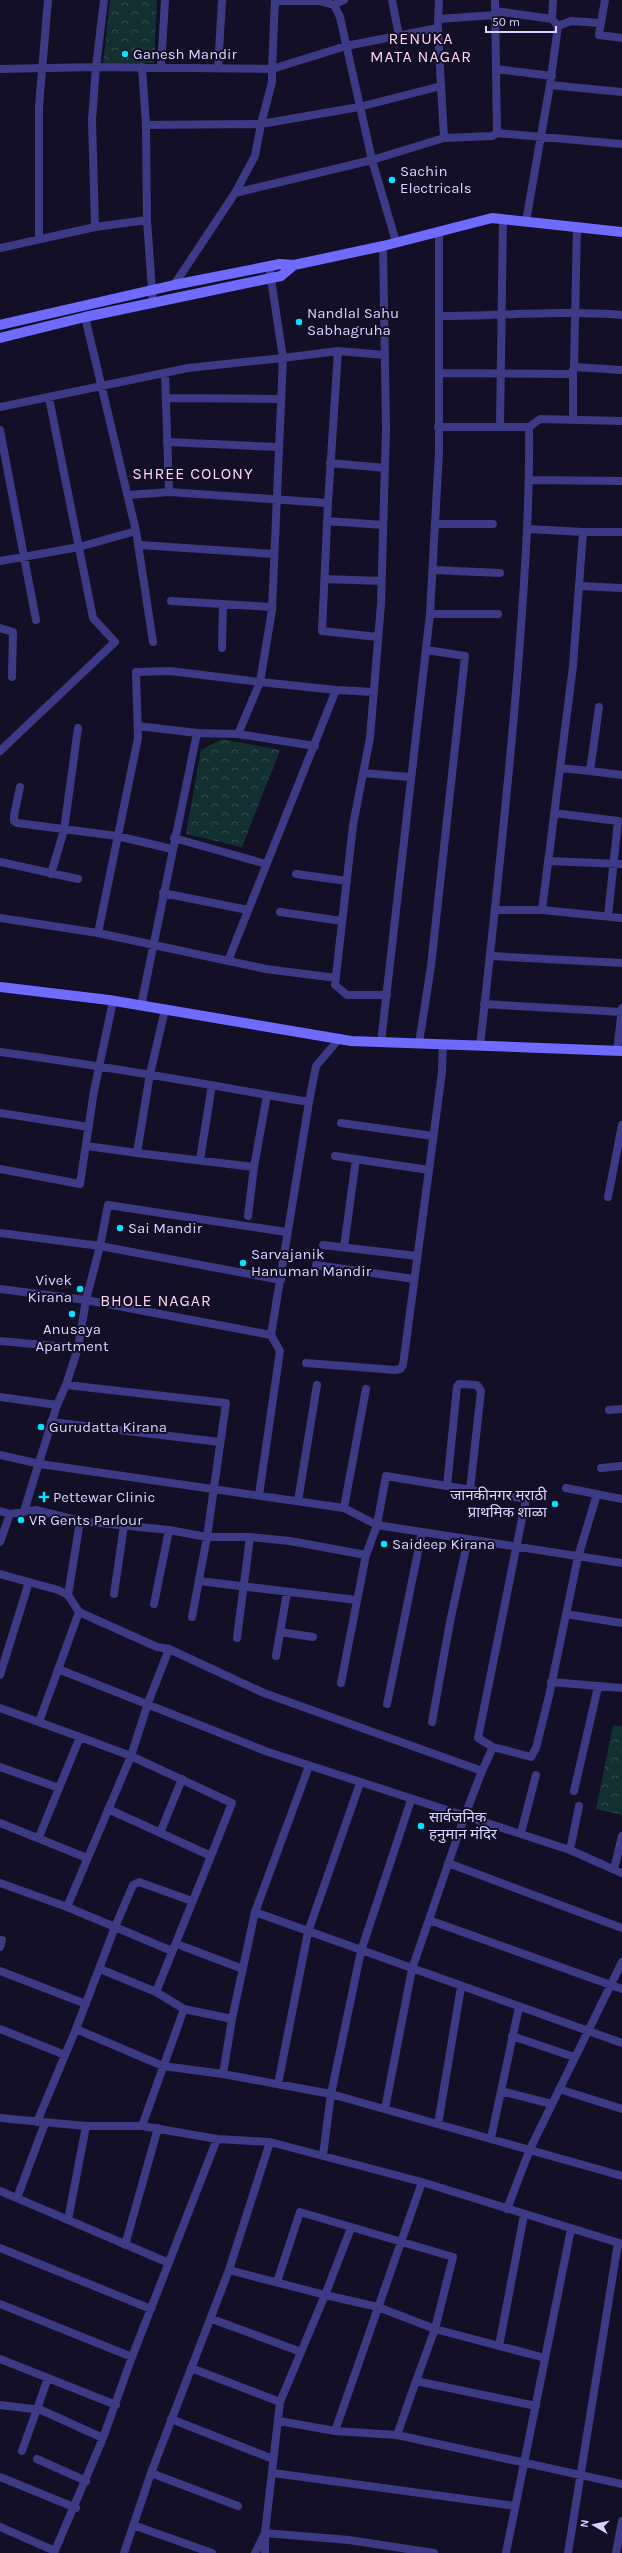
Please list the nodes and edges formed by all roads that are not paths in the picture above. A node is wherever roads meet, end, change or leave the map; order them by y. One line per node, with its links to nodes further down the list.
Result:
1 (48, 0): 26 (street)
2 (104, 0): 23 (street)
3 (165, 0): 25 (street)
4 (222, 0): 28 (street)
5 (275, 0): 12 (street); 30 (street)
6 (344, 0): 13 (street)
7 (392, 0): 20 (street)
8 (439, 0): 15 (street)
9 (495, 0): 14 (street)
10 (553, 0): 16 (street)
11 (605, 0): 17 (street)
12 (316, 1): 13 (street)
13 (334, 5): 22 (street)
14 (495, 13): 15 (street); 16 (street); 29 (street)
15 (439, 19): 19 (street)
16 (552, 19): 18 (street)
17 (601, 23): 18 (street); 21 (street)
18 (558, 26): 31 (street)
19 (438, 28): 20 (street); 33 (street)
20 (399, 36): 22 (street)
21 (622, 38)
22 (346, 46): 30 (street); 35 (street)
23 (96, 67): 24 (street); 26 (street); 48 (street)
24 (142, 67): 25 (street); 37 (street)
25 (161, 67): 28 (street)
26 (40, 68): 27 (street); 51 (street)
27 (0, 69)
28 (218, 69): 30 (street)
29 (496, 69): 31 (street); 38 (street)
30 (272, 70): 36 (street)
31 (552, 76): 32 (street)
32 (550, 85): 34 (street); 39 (street)
33 (441, 86): 35 (street); 40 (street)
34 (622, 92)
35 (359, 107): 36 (street); 42 (street)
36 (261, 124): 37 (street); 43 (street)
37 (146, 125): 45 (street)
38 (497, 133): 39 (street); 40 (street)
39 (542, 137): 41 (street); 46 (street)
40 (444, 138): 42 (street)
41 (622, 144)
42 (372, 160): 43 (street); 52 (street)
43 (235, 192): 58 (street)
44 (503, 219): 46 (main road); 49 (main road); 64 (street)
45 (147, 220): 48 (street); 59 (street)
46 (526, 221): 47 (main road)
47 (576, 226): 50 (main road); 61 (street)
48 (95, 227): 51 (street)
49 (439, 231): 52 (main road); 63 (street)
50 (622, 232)
51 (39, 239): 54 (street)
52 (396, 242): 53 (main road)
53 (384, 246): 55 (main road); 69 (street)
54 (0, 248)
55 (294, 265): 56 (main road); 57 (main road)
56 (269, 266): 57 (street); 58 (main road)
57 (272, 278): 60 (main road); 70 (street)
58 (174, 285): 59 (main road)
59 (150, 291): 60 (street); 66 (main road)
60 (153, 304): 65 (main road)
61 (575, 311): 62 (street); 64 (street); 72 (street)
62 (622, 315)
63 (440, 316): 64 (street); 74 (street)
64 (501, 316): 75 (street)
65 (86, 317): 67 (main road); 76 (street)
66 (0, 325)
67 (0, 338)
68 (338, 351): 69 (street); 70 (street); 89 (street)
69 (385, 355): 90 (street)
70 (283, 358): 73 (street); 79 (street)
71 (622, 370): 72 (street)
72 (573, 371): 75 (street); 81 (street)
73 (165, 373): 76 (street); 78 (street)
74 (440, 373): 75 (street); 83 (street)
75 (501, 373): 84 (street)
76 (103, 386): 77 (street); 94 (street)
77 (49, 398): 80 (street); 106 (street)
78 (166, 398): 79 (street); 87 (street)
79 (281, 399): 88 (street)
80 (0, 407)
81 (574, 419): 82 (street); 85 (street)
82 (622, 421)
83 (438, 427): 84 (street); 98 (street)
84 (500, 427): 85 (street)
85 (529, 428): 91 (street)
86 (0, 430): 108 (street)
87 (168, 442): 88 (street); 93 (street)
88 (279, 446): 95 (street)
89 (330, 463): 90 (street); 96 (street)
90 (384, 468): 100 (street)
91 (530, 480): 92 (street); 101 (street)
92 (622, 481)
93 (170, 492): 94 (street); 95 (street)
94 (128, 495): 102 (street)
95 (277, 500): 96 (street); 107 (street)
96 (328, 503): 97 (street)
97 (327, 521): 100 (street); 112 (street)
98 (436, 524): 99 (street); 110 (street)
99 (493, 524)
100 (383, 525): 113 (street)
101 (527, 529): 103 (street); 160 (street)
102 (136, 531): 105 (street); 106 (street)
103 (583, 532): 104 (street); 114 (street)
104 (622, 532)
105 (140, 545): 107 (street); 124 (street)
106 (79, 547): 108 (street); 137 (street)
107 (274, 554): 118 (street)
108 (24, 556): 109 (street); 121 (street)
109 (0, 561)
110 (433, 570): 111 (street); 119 (street)
111 (500, 573)
112 (325, 579): 113 (street); 123 (street)
113 (382, 581): 123 (street)
114 (579, 586): 115 (street); 138 (street)
115 (622, 588)
116 (171, 601): 117 (street)
117 (223, 604): 118 (street); 125 (street)
118 (272, 606): 128 (street)
119 (430, 614): 120 (street); 126 (street)
120 (498, 614)
121 (36, 620)
122 (0, 628): 127 (street)
123 (378, 637): 130 (street)
124 (154, 642)
125 (222, 648)
126 (427, 650): 142 (street); 183 (street)
127 (12, 677)
128 (260, 682): 129 (street); 132 (street); 135 (street)
129 (336, 690): 130 (street); 136 (street)
130 (374, 692): 140 (street)
131 (599, 707): 139 (street)
132 (138, 726): 134 (street); 147 (street)
133 (78, 728): 146 (street)
134 (197, 733): 135 (street); 148 (street)
135 (238, 734): 136 (street)
136 (315, 746): 152 (street)
137 (0, 750)
138 (560, 768): 139 (street); 144 (street)
139 (590, 771): 141 (street)
140 (363, 773): 142 (street); 157 (street)
141 (622, 775)
142 (410, 777): 174 (street)
143 (20, 787): 146 (street)
144 (554, 813): 145 (street); 150 (street)
145 (620, 821): 153 (street)
146 (64, 830): 147 (street); 154 (street)
147 (117, 836): 149 (street); 167 (street)
148 (174, 838): 149 (street); 152 (street)
149 (172, 849): 158 (street)
150 (548, 861): 153 (street); 161 (street)
151 (0, 862): 154 (street)
152 (266, 864): 159 (street)
153 (618, 864): 163 (street)
154 (51, 874): 156 (street)
155 (296, 874): 157 (street)
156 (78, 879)
157 (347, 881): 166 (street)
158 (164, 894): 159 (street); 168 (street)
159 (248, 910): 170 (street)
160 (495, 910): 161 (street); 169 (street)
161 (542, 910): 163 (street)
162 (280, 912): 166 (street)
163 (608, 916): 165 (street)
164 (0, 918): 167 (street)
165 (622, 918)
166 (342, 921): 172 (street)
167 (98, 933): 168 (street)
168 (153, 945): 170 (street); 177 (street)
169 (490, 956): 171 (street); 176 (street)
170 (228, 961): 172 (street)
171 (622, 963)
172 (336, 978): 174 (street)
173 (0, 987): 175 (main road)
174 (387, 995): 182 (street)
175 (113, 1001): 177 (main road); 188 (street)
176 (484, 1004): 180 (street); 185 (street)
177 (141, 1006): 179 (main road)
178 (622, 1007): 180 (street)
179 (165, 1010): 181 (main road); 189 (street)
180 (622, 1012): 186 (street)
181 (339, 1039): 182 (main road); 192 (street)
182 (381, 1042): 183 (main road)
183 (419, 1043): 184 (main road)
184 (443, 1044): 185 (main road); 197 (street)
185 (480, 1046): 186 (main road)
186 (620, 1051)
187 (0, 1052): 188 (street)
188 (99, 1066): 189 (street); 196 (street)
189 (150, 1074): 190 (street); 199 (street)
190 (212, 1085): 191 (street); 201 (street)
191 (267, 1095): 192 (street); 203 (street)
192 (309, 1102): 208 (street)
193 (0, 1113): 196 (street)
194 (341, 1123): 197 (street)
195 (622, 1125): 206 (street)
196 (89, 1127): 198 (street)
197 (433, 1136): 205 (street)
198 (87, 1146): 199 (street); 204 (street)
199 (138, 1153): 201 (street)
200 (335, 1156): 202 (street)
201 (200, 1160): 203 (street)
202 (356, 1160): 205 (street); 212 (street)
203 (254, 1167): 207 (street)
204 (0, 1169)
205 (429, 1170): 213 (street)
206 (608, 1197)
207 (248, 1216)
208 (286, 1232): 211 (street); 216 (street)
209 (0, 1233): 211 (street)
210 (323, 1245): 212 (street)
211 (100, 1246): 216 (street); 218 (street)
212 (344, 1247): 213 (street)
213 (417, 1256): 215 (street)
214 (316, 1265): 215 (street)
215 (414, 1279): 222 (street)
216 (281, 1280): 219 (street)
217 (0, 1289): 218 (street)
218 (86, 1300): 219 (street); 221 (street)
219 (271, 1335): 241 (street)
220 (0, 1341): 221 (street)
221 (78, 1348): 223 (street)
222 (306, 1363)
223 (66, 1385): 227 (street); 231 (street)
224 (317, 1385): 243 (street)
225 (366, 1389): 244 (street)
226 (0, 1397): 227 (street)
227 (56, 1406): 230 (street)
228 (622, 1409): 229 (street)
229 (609, 1410)
230 (51, 1422): 231 (street); 233 (street)
231 (220, 1442): 238 (street)
232 (0, 1455): 233 (street)
233 (40, 1464): 238 (street); 246 (street)
234 (622, 1466): 235 (street)
235 (601, 1468)
236 (447, 1486): 239 (street); 239 (street); 250 (street)
237 (566, 1488): 240 (street)
238 (213, 1489): 241 (street); 253 (street)
239 (470, 1490): 257 (street)
240 (597, 1494): 242 (street); 259 (street)
241 (259, 1495): 243 (street)
242 (622, 1499)
243 (298, 1501): 244 (street)
244 (344, 1508): 250 (street)
245 (0, 1511): 247 (street)
246 (24, 1512): 247 (street); 248 (street)
247 (10, 1514): 256 (street)
248 (80, 1521): 249 (street); 267 (street)
249 (124, 1525): 251 (street); 266 (street)
250 (377, 1525): 252 (street); 258 (street)
251 (169, 1530): 253 (street); 269 (street)
252 (422, 1532): 255 (street); 286 (street)
253 (208, 1536): 254 (street); 262 (street)
254 (250, 1537): 258 (street); 264 (street)
255 (468, 1539): 257 (street); 289 (street)
256 (0, 1542)
257 (515, 1547): 259 (street); 291 (street)
258 (366, 1555): 268 (street)
259 (578, 1557): 260 (street); 271 (street)
260 (622, 1563)
261 (0, 1574): 263 (street)
262 (199, 1581): 264 (street); 272 (street)
263 (29, 1582): 267 (street); 280 (street)
264 (245, 1588): 265 (street); 276 (street)
265 (287, 1592): 268 (street); 274 (street)
266 (114, 1594)
267 (68, 1595): 270 (street)
268 (357, 1600): 282 (street)
269 (154, 1604)
270 (79, 1612): 277 (street); 279 (street)
271 (566, 1614): 273 (street); 281 (street)
272 (192, 1617)
273 (622, 1624)
274 (280, 1632): 275 (street); 278 (street)
275 (313, 1637)
276 (237, 1638)
277 (170, 1649): 285 (street); 295 (street)
278 (276, 1656)
279 (58, 1669): 285 (street); 288 (street)
280 (0, 1675)
281 (552, 1682): 283 (street); 291 (street)
282 (341, 1683)
283 (598, 1687): 284 (street); 300 (street)
284 (622, 1688)
285 (148, 1703): 292 (street); 293 (street)
286 (387, 1704)
287 (0, 1708): 288 (street)
288 (39, 1722): 290 (street)
289 (432, 1722)
290 (80, 1737): 292 (street); 299 (street)
291 (493, 1747): 295 (street)
292 (131, 1756): 297 (street); 303 (street)
293 (309, 1766): 298 (street); 319 (street)
294 (0, 1767): 299 (street)
295 (482, 1771): 304 (street)
296 (536, 1775): 307 (street)
297 (182, 1779): 306 (street); 311 (street)
298 (360, 1783): 301 (street); 323 (street)
299 (59, 1788): 309 (street)
300 (574, 1791)
301 (411, 1800): 304 (street); 326 (street)
302 (579, 1806): 310 (street)
303 (108, 1809): 306 (street); 312 (street)
304 (465, 1814): 307 (street); 313 (street)
305 (0, 1823): 309 (street)
306 (160, 1833): 311 (street)
307 (521, 1834): 310 (street)
308 (622, 1836): 314 (street)
309 (39, 1837): 312 (street)
310 (570, 1850): 314 (street)
311 (211, 1856): 317 (street)
312 (87, 1858): 318 (street)
313 (448, 1863): 320 (street); 322 (street)
314 (614, 1869): 315 (street)
315 (622, 1873)
316 (0, 1883): 318 (street)
317 (192, 1901): 321 (street); 325 (street)
318 (67, 1907): 321 (street)
319 (255, 1912): 323 (street); 328 (street)
320 (429, 1920): 330 (street); 332 (street)
321 (115, 1927): 325 (street); 329 (street)
322 (622, 1928)
323 (308, 1932): 326 (street); 349 (street)
324 (182, 1946): 328 (street)
325 (172, 1951): 335 (street)
326 (361, 1951): 330 (street); 352 (street)
327 (622, 1962): 332 (street)
328 (243, 1968): 339 (street)
329 (100, 1969): 335 (street); 336 (street)
330 (412, 1969): 333 (street); 354 (street)
331 (0, 1971): 336 (street)
332 (611, 1985): 334 (street); 342 (street)
333 (462, 1987): 337 (street); 358 (street)
334 (622, 1989)
335 (156, 1992): 338 (street)
336 (86, 2004): 341 (street)
337 (518, 2007): 342 (street); 343 (street)
338 (184, 2010): 339 (street); 347 (street)
339 (232, 2019): 348 (street)
340 (0, 2029): 345 (street)
341 (76, 2029): 345 (street); 347 (street)
342 (587, 2031): 344 (street); 346 (street)
343 (512, 2036): 346 (street); 351 (street)
344 (622, 2043)
345 (65, 2056): 357 (street)
346 (574, 2057): 350 (street)
347 (163, 2066): 348 (street); 360 (street)
348 (223, 2074): 349 (street)
349 (278, 2084): 352 (street)
350 (559, 2088): 353 (street); 355 (street)
351 (501, 2091): 353 (street); 363 (street)
352 (331, 2094): 354 (street); 366 (street)
353 (552, 2104): 365 (street)
354 (385, 2109): 358 (street)
355 (622, 2109)
356 (0, 2118): 357 (street)
357 (41, 2122): 359 (street); 370 (street)
358 (438, 2124): 363 (street)
359 (86, 2126): 360 (street); 373 (street)
360 (142, 2126): 361 (street)
361 (158, 2128): 362 (street); 378 (street)
362 (217, 2138): 364 (street); 380 (street)
363 (491, 2138): 365 (street)
364 (270, 2142): 366 (street); 381 (street)
365 (530, 2149): 367 (street); 371 (street)
366 (323, 2155): 368 (street)
367 (622, 2176)
368 (422, 2182): 371 (street); 376 (street)
369 (0, 2192): 370 (street)
370 (17, 2198): 373 (street)
371 (507, 2209): 372 (street)
372 (524, 2214): 375 (street); 389 (street)
373 (68, 2220): 378 (street)
374 (351, 2228): 376 (street); 382 (street); 383 (street)
375 (571, 2229): 377 (street); 392 (street)
376 (401, 2241): 385 (street); 388 (street)
377 (620, 2244): 413 (street)
378 (125, 2245): 380 (street)
379 (0, 2248): 386 (street)
380 (169, 2263): 386 (street)
381 (230, 2270): 382 (street); 387 (street)
382 (277, 2282): 383 (street)
383 (325, 2295): 385 (street); 390 (street)
384 (0, 2304): 391 (street)
385 (378, 2307): 388 (street); 404 (street)
386 (151, 2308): 391 (street)
387 (212, 2318): 390 (street); 394 (street)
388 (435, 2329): 389 (street); 396 (street)
389 (499, 2346): 392 (street)
390 (301, 2352): 397 (street)
391 (132, 2357): 399 (street)
392 (545, 2358): 400 (street)
393 (0, 2359): 395 (street)
394 (191, 2368): 397 (street); 402 (street)
395 (48, 2378): 399 (street); 401 (street)
396 (416, 2381): 400 (street); 405 (street)
397 (280, 2402): 403 (street)
398 (0, 2405): 401 (street)
399 (116, 2405): 406 (street)
400 (536, 2406): 410 (street)
401 (37, 2410): 406 (street); 407 (street)
402 (171, 2419): 409 (street); 411 (street)
403 (279, 2421): 404 (street); 409 (street)
404 (335, 2431): 405 (street)
405 (397, 2435): 410 (street)
406 (104, 2438): 415 (street)
407 (22, 2452)
408 (37, 2459): 415 (street)
409 (273, 2459): 412 (street)
410 (524, 2463): 413 (street); 418 (street)
411 (151, 2473): 417 (street); 421 (street)
412 (273, 2473): 418 (street); 423 (street)
413 (580, 2476): 416 (street); 432 (street)
414 (0, 2477): 419 (street)
415 (86, 2481): 419 (street)
416 (622, 2484)
417 (238, 2506)
418 (515, 2506): 431 (street)
419 (76, 2508): 424 (street)
420 (622, 2520): 433 (street)
421 (133, 2525): 426 (street); 427 (street)
422 (0, 2527): 424 (street)
423 (265, 2532): 425 (street); 428 (street); 429 (street)
424 (55, 2552)
425 (415, 2552): 430 (street)
426 (124, 2553)
427 (212, 2553)
428 (255, 2553)
429 (265, 2553)
430 (434, 2553)
431 (506, 2553)
432 (568, 2553)
433 (616, 2553)

